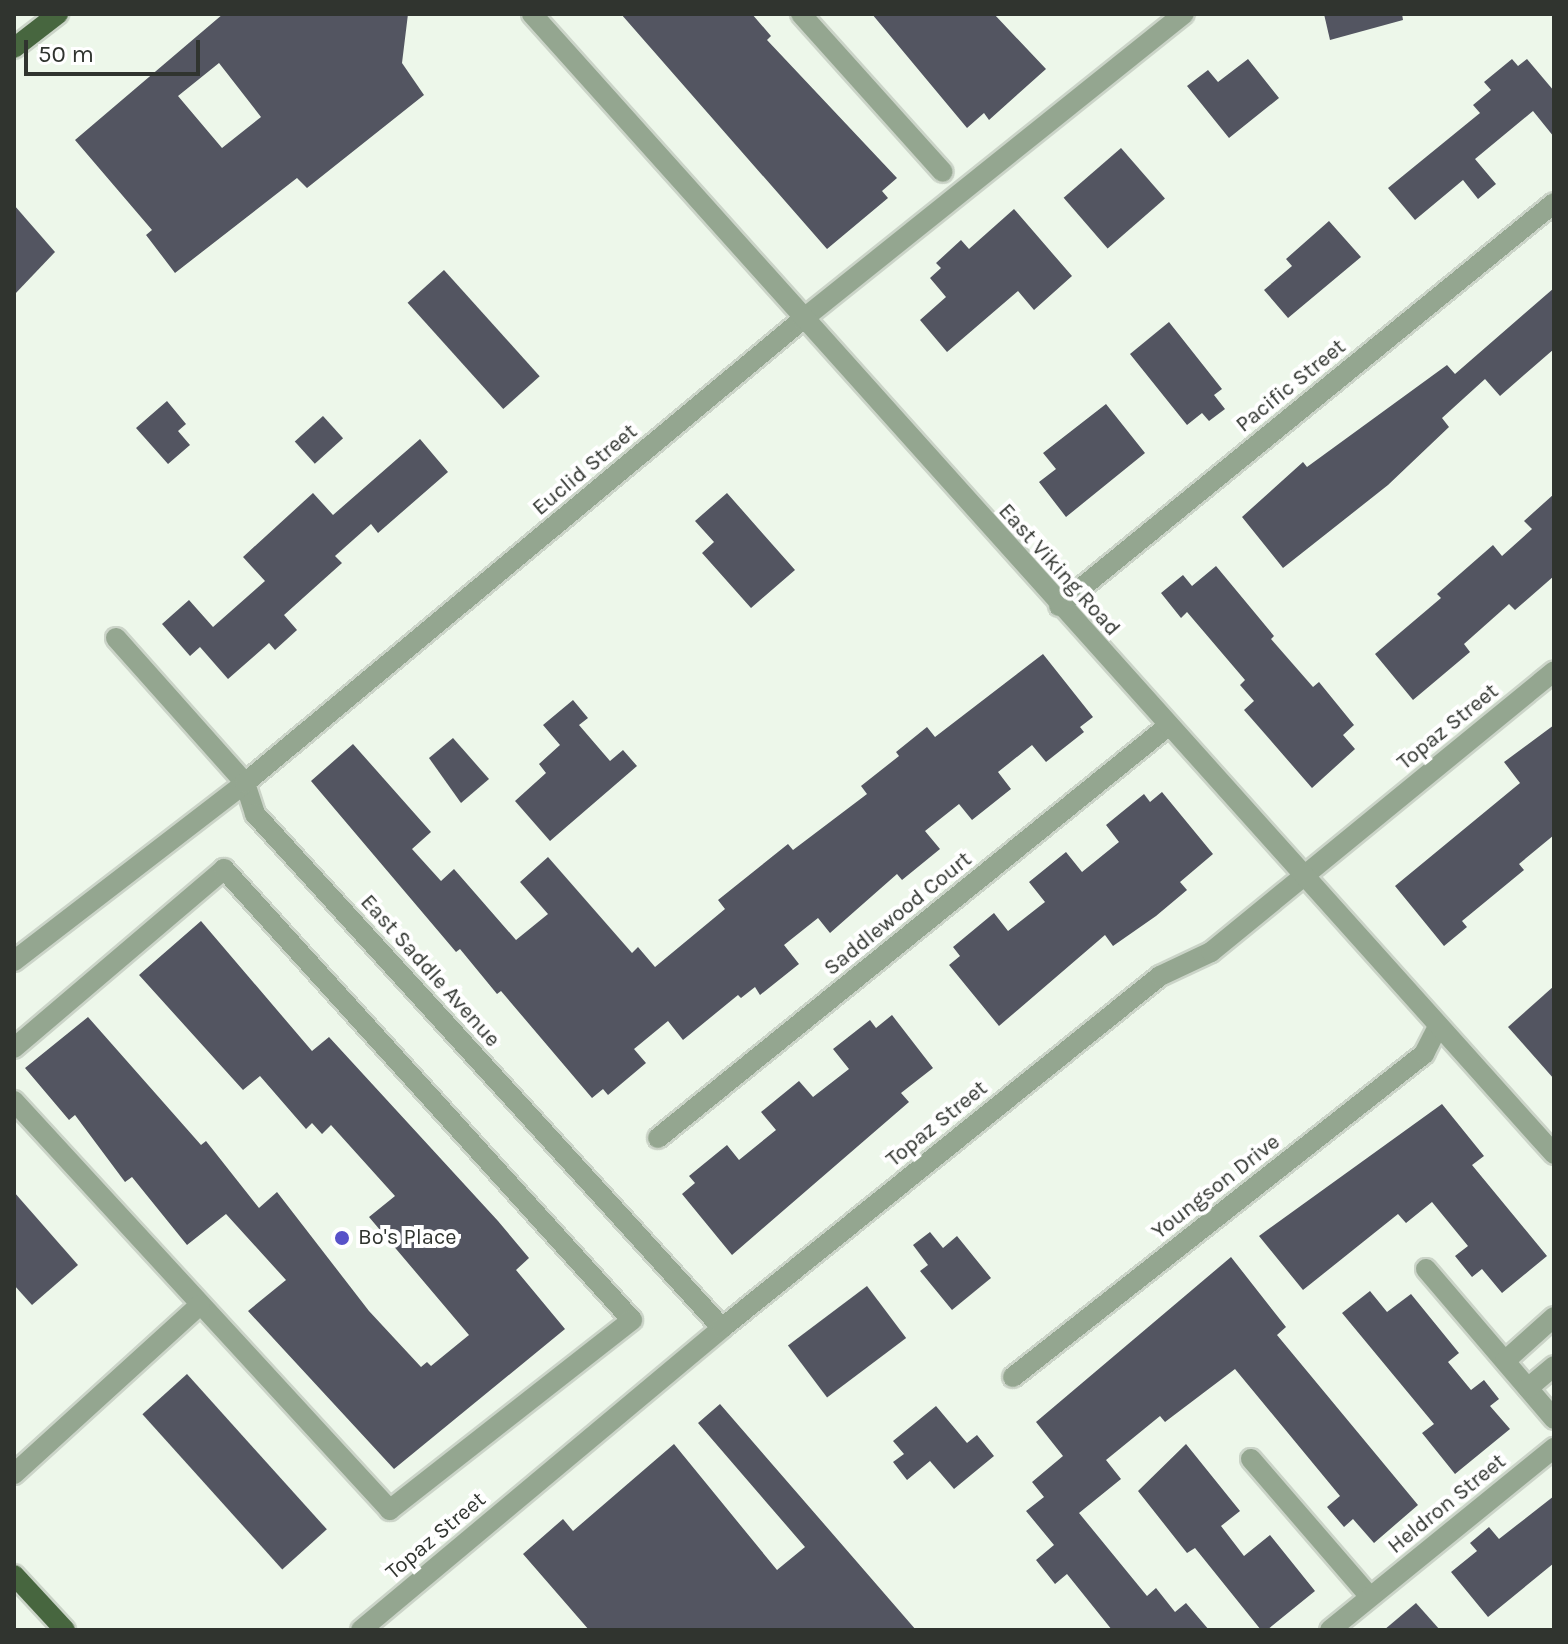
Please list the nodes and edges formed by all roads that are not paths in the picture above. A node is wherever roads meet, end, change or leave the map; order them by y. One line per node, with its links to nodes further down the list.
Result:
1 (58, 14): 5 (main road)
2 (532, 14): 8 (street, East Viking Road)
3 (801, 14): 6 (street)
4 (1184, 14): 8 (street, Euclid Street)
5 (14, 48)
6 (943, 172)
7 (1554, 203): 9 (street, Pacific Street)
8 (803, 319): 9 (street, East Viking Road); 13 (street, Euclid Street)
9 (1059, 606): 12 (street, East Viking Road)
10 (116, 638): 13 (street, East Saddle Avenue)
11 (1554, 671): 14 (street, Topaz Street)
12 (1167, 727): 14 (street, East Viking Road); 19 (street, Saddlewood Court)
13 (245, 783): 15 (street, Euclid Street); 24 (street, East Saddle Avenue)
14 (1302, 878): 16 (street, East Viking Road); 24 (street, Topaz Street)
15 (14, 961)
16 (1438, 1026): 20 (street, East Viking Road); 27 (street, Youngson Drive)
17 (14, 1048): 22 (street)
18 (14, 1101): 22 (street)
19 (658, 1138)
20 (1554, 1154)
21 (1426, 1269): 25 (street)
22 (200, 1305): 32 (street)
23 (1554, 1317): 25 (street)
24 (722, 1328): 36 (street, Topaz Street)
25 (1505, 1361): 28 (street)
26 (1554, 1366): 28 (street)
27 (1013, 1377)
28 (1528, 1388): 29 (street)
29 (1554, 1419)
30 (1554, 1448): 34 (street, Heldron Street)
31 (1251, 1459): 34 (street)
32 (14, 1474)
33 (14, 1575): 35 (main road)
34 (1370, 1597): 37 (street, Heldron Street)
35 (65, 1630)
36 (361, 1630)
37 (1330, 1630)

